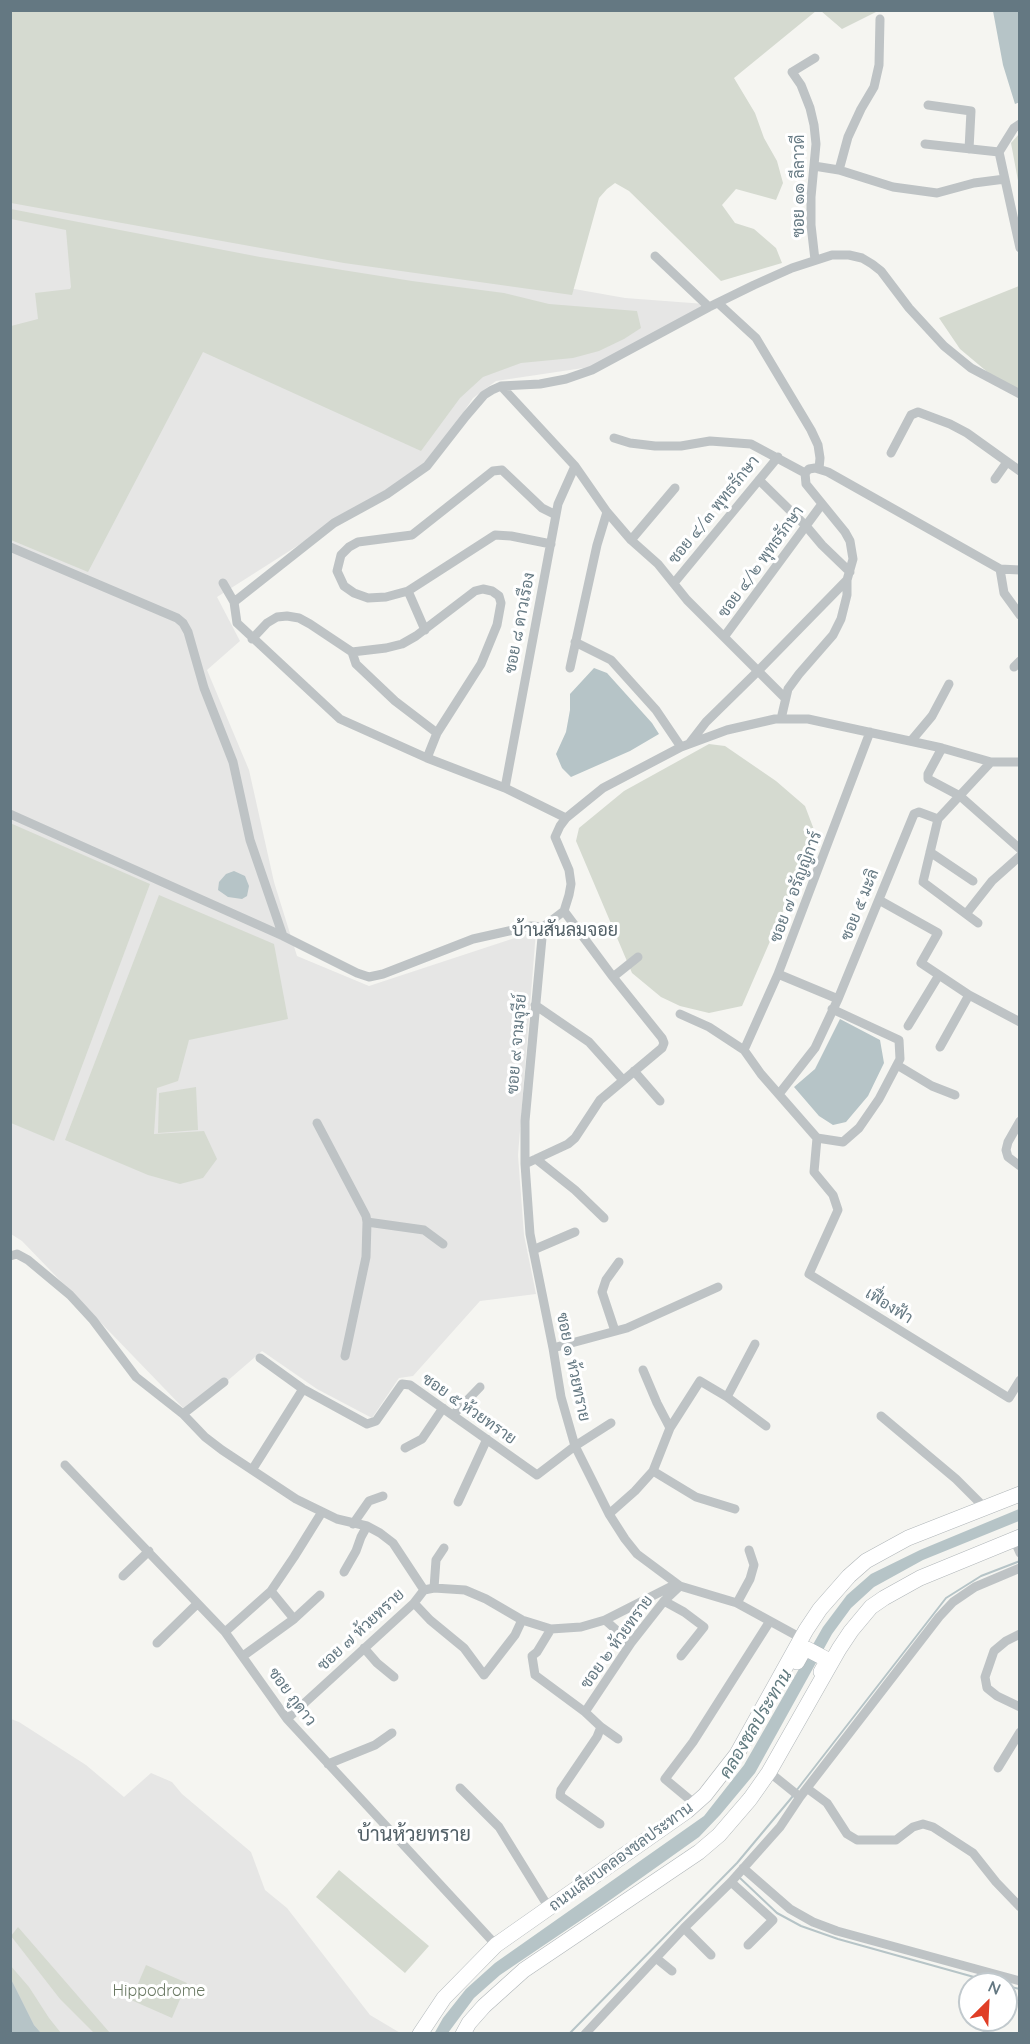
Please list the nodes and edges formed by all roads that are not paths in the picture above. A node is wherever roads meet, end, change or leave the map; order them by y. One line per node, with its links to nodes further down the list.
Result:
1 (880, 19): 9 (street)
2 (815, 58): 8 (street, ซอย ๑๑ ลีลาวดี)
3 (928, 105): 6 (street)
4 (1020, 124): 7 (street)
5 (925, 144): 6 (street)
6 (969, 149): 7 (street)
7 (999, 152): 10 (street)
8 (814, 166): 9 (street); 13 (street, ซอย ๑๑ ลีลาวดี)
9 (839, 170): 10 (street)
10 (1005, 179): 11 (street)
11 (1020, 248)
12 (655, 256): 14 (street)
13 (815, 260): 14 (street); 16 (street)
14 (714, 305): 15 (street); 22 (street)
15 (501, 386): 21 (street); 41 (street)
16 (1020, 394)
17 (614, 438): 19 (street)
18 (891, 453): 20 (street)
19 (778, 457): 24 (street); 26 (street, ซอย ๔/๓ พุทธรักษา)
20 (1007, 462): 23 (street); 25 (street)
21 (575, 466): 29 (street); 30 (street, ซอย ๘ ดาวเรือง)
22 (819, 469): 24 (street); 35 (street)
23 (1020, 471)
24 (805, 473): 28 (street)
25 (995, 479)
26 (759, 480): 31 (street); 39 (street, ซอย ๔/๓ พุทธรักษา)
27 (675, 488): 32 (street)
28 (822, 504): 31 (street, ซอย ๔/๒ พุทธรักษา); 37 (street)
29 (607, 512): 32 (street); 46 (street)
30 (556, 515): 33 (street, ซอย ๘ ดาวเรือง); 40 (street)
31 (806, 526): 37 (street); 44 (street, ซอย ๔/๒ พุทธรักษา)
32 (631, 540): 39 (street)
33 (550, 544): 40 (street); 61 (street, ซอย ๘ ดาวเรือง)
34 (10, 547): 75 (street)
35 (1000, 568): 36 (street); 42 (street)
36 (1020, 570)
37 (848, 576): 49 (street); 51 (street)
38 (223, 583): 41 (street)
39 (674, 583): 44 (street)
40 (408, 591): 43 (street)
41 (234, 602): 45 (street)
42 (1020, 615)
43 (425, 630): 47 (street); 54 (street)
44 (724, 637): 49 (street)
45 (252, 639): 47 (street); 58 (street)
46 (575, 642): 48 (street); 56 (street)
47 (352, 652): 54 (street)
48 (570, 668)
49 (758, 671): 51 (street); 56 (street)
50 (949, 684): 55 (street)
51 (785, 698): 52 (street)
52 (781, 719): 53 (street); 56 (street)
53 (870, 732): 55 (street); 77 (street, ซอย ๗ อรัญญิการ์)
54 (437, 733): 58 (street)
55 (911, 741): 57 (street)
56 (685, 746): 64 (street)
57 (942, 748): 59 (street); 62 (street)
58 (427, 758): 61 (street)
59 (991, 762): 60 (street); 62 (street)
60 (1020, 762)
61 (505, 788): 64 (street)
62 (960, 796): 65 (street); 66 (street)
63 (10, 814): 75 (street)
64 (566, 818): 71 (street)
65 (938, 819): 67 (street); 70 (street, ซอย ๕ มะลิ)
66 (1020, 849)
67 (930, 852): 69 (street); 72 (street)
68 (1020, 856): 72 (street)
69 (973, 881)
70 (879, 900): 78 (street); 81 (street, ซอย ๕ มะลิ)
71 (564, 911): 74 (street); 79 (street)
72 (966, 914): 73 (street)
73 (978, 923)
74 (543, 927): 75 (street); 82 (street, ซอย ๙ จามจุรีย์)
75 (284, 936)
76 (638, 957): 79 (street)
77 (778, 974): 81 (street); 88 (street, ซอย ๗ อรัญญิการ์)
78 (939, 975): 80 (street); 86 (street)
79 (613, 977): 90 (street)
80 (969, 995): 85 (street); 87 (street)
81 (838, 999): 83 (street, ซอย ๕ มะลิ)
82 (535, 1005): 91 (street); 99 (street, ซอย ๙ จามจุรีย์)
83 (832, 1009): 89 (street); 92 (street, ซอย ๕ มะลิ)
84 (680, 1014): 88 (street)
85 (1020, 1022)
86 (908, 1026)
87 (940, 1047)
88 (744, 1050): 92 (street)
89 (897, 1065): 93 (street); 97 (street)
90 (634, 1071): 91 (street); 94 (street)
91 (623, 1080): 98 (street)
92 (779, 1094): 97 (street)
93 (955, 1095)
94 (660, 1101)
95 (1020, 1121): 100 (street)
96 (317, 1123): 102 (street)
97 (817, 1138): 115 (street, เฟื่องฟ้า)
98 (536, 1160): 99 (street); 101 (street)
99 (525, 1164): 105 (street, ซอย ๑ ห้วยทราย)
100 (1020, 1166)
101 (604, 1218)
102 (367, 1222): 104 (street); 112 (street)
103 (575, 1232): 105 (street)
104 (443, 1245)
105 (533, 1250): 111 (street, ซอย ๑ ห้วยทราย)
106 (10, 1256): 121 (street)
107 (619, 1262): 109 (street)
108 (718, 1287): 109 (street)
109 (615, 1331): 111 (street)
110 (755, 1344): 119 (street)
111 (553, 1348): 128 (street, ซอย ๑ ห้วยทราย)
112 (345, 1356)
113 (260, 1358): 118 (street, ซอย ๕ ห้วยทราย)
114 (643, 1370): 126 (street)
115 (1020, 1380)
116 (224, 1382): 121 (street)
117 (480, 1387): 122 (street)
118 (303, 1389): 120 (street, ซอย ๕ ห้วยทราย); 131 (street)
119 (727, 1397): 125 (street); 126 (street)
120 (443, 1408): 122 (street, ซอย ๕ ห้วยทราย); 129 (street)
121 (183, 1414): 131 (street)
122 (453, 1415): 127 (street, ซอย ๕ ห้วยทราย)
123 (881, 1416): 136 (street)
124 (610, 1422): 128 (street)
125 (766, 1426)
126 (670, 1428): 132 (street)
127 (487, 1440): 128 (street, ซอย ๕ ห้วยทราย); 135 (street)
128 (575, 1446): 139 (street, ซอย ๑ ห้วยทราย)
129 (405, 1448)
130 (65, 1465): 145 (street, ซอย ภูดาว)
131 (252, 1470): 138 (street)
132 (653, 1471): 137 (street); 139 (street)
133 (1020, 1494): 136 (main road, ถนนเลียบคลองชลประทาน)
134 (383, 1496): 140 (street)
135 (458, 1502)
136 (985, 1508): 167 (main road, ถนนเลียบคลองชลประทาน)
137 (735, 1509)
138 (322, 1512): 140 (street); 151 (street)
139 (609, 1514): 149 (street, ซอย ๑ ห้วยทราย)
140 (353, 1524): 141 (street)
141 (367, 1526): 147 (street); 150 (street)
142 (1018, 1545): 157 (main road)
143 (444, 1548): 150 (street)
144 (748, 1550): 155 (street)
145 (149, 1551): 148 (street); 156 (street, ซอย ภูดาว)
146 (1020, 1568): 185 (street)
147 (344, 1572)
148 (123, 1576)
149 (678, 1585): 153 (street, ซอย ๒ ห้วยทราย); 155 (street, ซอย ๑ ห้วยทราย); 160 (street)
150 (429, 1589): 154 (street, ซอย ๗ ห้วยทราย); 159 (street)
151 (271, 1591): 158 (street); 163 (street)
152 (320, 1595): 158 (street)
153 (664, 1601): 166 (street, ซอย ๒ ห้วยทราย); 171 (street)
154 (414, 1603): 159 (street); 168 (street, ซอย ๗ ห้วยทราย)
155 (736, 1603): 161 (street, ซอย ๑ ห้วยทราย)
156 (197, 1604): 163 (street, ซอย ภูดาว); 165 (street)
157 (871, 1607): 169 (main road); 177 (main road)
158 (294, 1619): 170 (street)
159 (522, 1620): 162 (street)
160 (605, 1620): 162 (street); 166 (street)
161 (770, 1621): 167 (street, ซอย ๑ ห้วยทราย); 187 (street)
162 (551, 1629): 174 (street)
163 (225, 1632): 170 (street, ซอย ภูดาว)
164 (1020, 1634): 173 (street)
165 (157, 1642)
166 (631, 1643): 174 (street, ซอย ๒ ห้วยทราย)
167 (806, 1643): 169 (main road); 187 (main road, ถนนเลียบคลองชลประทาน)
168 (364, 1648): 172 (street); 175 (street, ซอย ๗ ห้วยทราย)
169 (827, 1655): 177 (main road)
170 (243, 1656): 175 (street, ซอย ภูดาว)
171 (681, 1656)
172 (394, 1677)
173 (1020, 1707)
174 (585, 1712): 176 (street, ซอย ๒ ห้วยทราย)
175 (287, 1719): 181 (street, ซอย ภูดาว)
176 (601, 1728): 180 (street, ซอย ๒ ห้วยทราย); 188 (street)
177 (791, 1731): 183 (main road)
178 (1020, 1732): 182 (street)
179 (392, 1733): 181 (street)
180 (618, 1739)
181 (328, 1764): 195 (street, ซอย ภูดาว)
182 (998, 1768)
183 (775, 1777): 186 (street); 201 (main road)
184 (460, 1788): 192 (street)
185 (808, 1789): 186 (street); 191 (street)
186 (799, 1796): 189 (street)
187 (695, 1804): 192 (main road, ถนนเลียบคลองชลประทาน)
188 (600, 1824)
189 (743, 1868): 190 (street); 199 (street)
190 (733, 1880): 193 (street); 194 (street)
191 (1020, 1907)
192 (549, 1908): 195 (main road, ถนนเลียบคลองชลประทาน)
193 (684, 1928): 196 (street); 197 (street)
194 (748, 1945)
195 (496, 1946): 200 (main road, ถนนเลียบคลองชลประทาน)
196 (711, 1955)
197 (656, 1958): 198 (street); 202 (street)
198 (672, 1971)
199 (1020, 1981)
200 (420, 2034)
201 (463, 2034)
202 (585, 2034)

